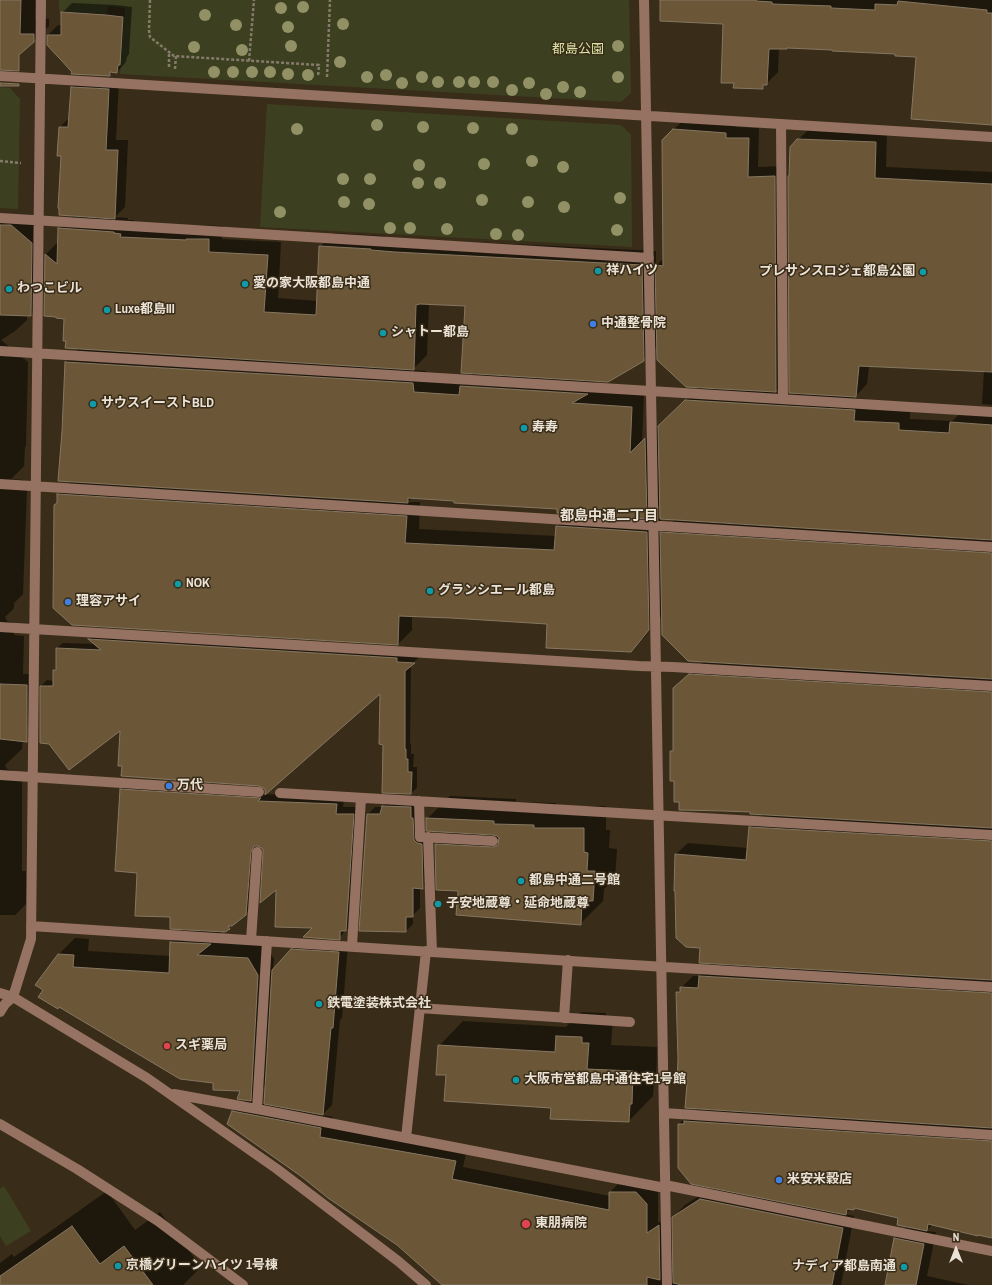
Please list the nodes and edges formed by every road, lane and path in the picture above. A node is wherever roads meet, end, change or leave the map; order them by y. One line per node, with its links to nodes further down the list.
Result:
1 (41, 0): 13 (street)
2 (150, 0): 6 (path)
3 (254, 0): 8 (path)
4 (330, 0): 14 (path)
5 (644, 0): 15 (street)
6 (169, 52): 7 (path); 9 (path)
7 (176, 56): 8 (path); 10 (path)
8 (249, 60): 12 (path)
9 (169, 67)
10 (176, 67)
11 (0, 76): 13 (street)
12 (318, 76)
13 (40, 78): 14 (street); 21 (street)
14 (326, 96): 15 (street)
15 (646, 116): 16 (street); 22 (street)
16 (781, 124): 17 (street); 26 (street)
17 (992, 137)
18 (0, 161): 19 (path)
19 (23, 163)
20 (0, 218): 21 (street)
21 (39, 220): 22 (street); 24 (street)
22 (649, 258): 25 (street)
23 (0, 351): 24 (street)
24 (37, 354): 25 (street); 29 (street)
25 (651, 391): 26 (street); 30 (street)
26 (783, 399): 27 (street)
27 (992, 412)
28 (0, 484): 29 (street)
29 (36, 487): 30 (street); 33 (street)
30 (653, 525): 31 (street); 34 (street)
31 (992, 546)
32 (0, 627): 33 (street)
33 (35, 629): 34 (street); 37 (street)
34 (656, 667): 35 (street); 42 (street)
35 (992, 686)
36 (0, 774): 37 (street)
37 (33, 776): 38 (street); 47 (street)
38 (259, 792)
39 (280, 793): 40 (street)
40 (361, 798): 41 (street); 50 (street)
41 (419, 801): 42 (street); 44 (street)
42 (658, 815): 43 (street); 53 (street)
43 (992, 835)
44 (428, 837): 45 (street); 51 (street)
45 (493, 841)
46 (257, 852): 48 (street)
47 (31, 926): 48 (street); 56 (street)
48 (251, 940): 49 (street)
49 (266, 941): 50 (street); 62 (street)
50 (352, 946): 51 (street)
51 (429, 951): 52 (street); 57 (street)
52 (568, 960): 53 (street); 59 (street)
53 (661, 967): 54 (street); 63 (street)
54 (992, 987)
55 (0, 993): 56 (street)
56 (13, 997): 58 (street); 61 (street)
57 (419, 1008): 59 (street); 66 (street)
58 (0, 1012)
59 (564, 1018): 60 (street)
60 (630, 1022)
61 (170, 1094): 62 (street); 70 (street)
62 (257, 1109): 66 (street)
63 (664, 1113): 65 (street); 67 (street)
64 (0, 1124): 69 (street)
65 (992, 1135)
66 (406, 1138): 67 (street)
67 (665, 1187): 68 (street); 71 (street)
68 (992, 1251)
69 (243, 1285)
70 (426, 1285)
71 (667, 1285)

